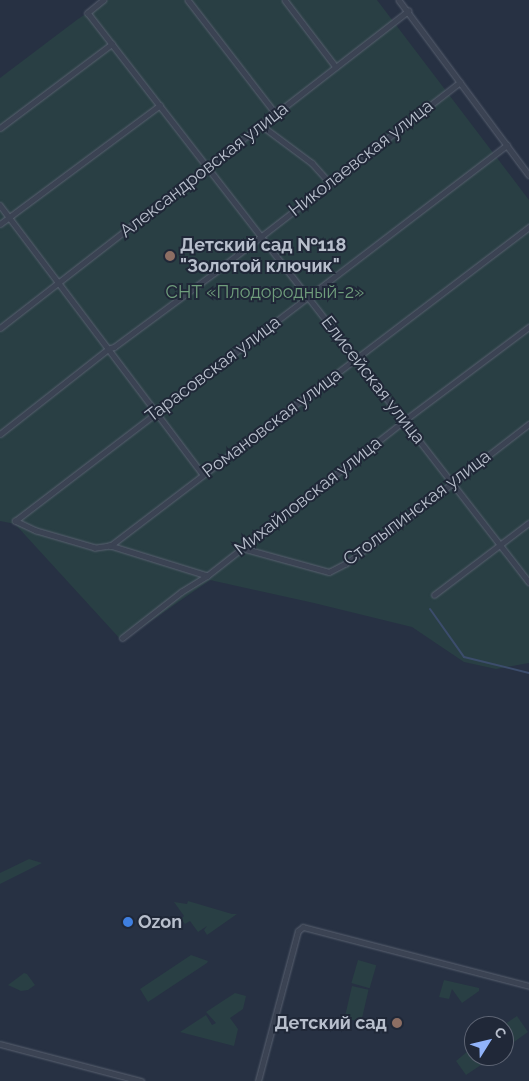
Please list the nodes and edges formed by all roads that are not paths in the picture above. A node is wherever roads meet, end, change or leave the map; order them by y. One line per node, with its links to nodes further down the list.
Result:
1 (104, 0): 6 (street, Елисейская улица)
2 (188, 0): 10 (street)
3 (285, 0): 7 (street)
4 (399, 0): 5 (street)
5 (408, 12): 7 (street, Александровская улица); 8 (street)
6 (112, 44): 9 (street, Елисейская улица); 12 (street)
7 (336, 67): 10 (street, Александровская улица)
8 (460, 82): 13 (street); 16 (street, Николаевская улица)
9 (160, 105): 14 (street, Елисейская улица); 18 (street)
10 (276, 114): 11 (street, Александровская улица)
11 (260, 125): 14 (street, Александровская улица); 16 (street)
12 (0, 128)
13 (507, 145): 15 (street); 23 (street, Тарасовская улица)
14 (207, 167): 21 (street, Елисейская улица); 22 (street, Александровская улица)
15 (529, 175)
16 (329, 182): 21 (street, Николаевская улица)
17 (0, 206): 18 (street)
18 (9, 218): 19 (street); 22 (street)
19 (0, 224)
20 (529, 227): 27 (street, Романовская улица)
21 (262, 234): 23 (street, Елисейская улица); 26 (street, Николаевская улица)
22 (58, 283): 25 (street, Александровская улица); 26 (street)
23 (306, 297): 27 (street, Елисейская улица); 28 (street, Тарасовская улица)
24 (529, 327): 29 (street, Михайловская улица)
25 (0, 328)
26 (108, 349): 28 (street); 31 (street, Николаевская улица)
27 (357, 360): 29 (street, Елисейская улица); 32 (street, Романовская улица)
28 (156, 412): 32 (street); 36 (street, Тарасовская улица)
29 (405, 420): 33 (street, Елисейская улица); 37 (street, Михайловская улица)
30 (529, 424): 33 (street, Столыпинская улица)
31 (0, 434)
32 (204, 474): 36 (street, Романовская улица)
33 (452, 482): 35 (street, Елисейская улица); 37 (street, Столыпинская улица)
34 (529, 523): 35 (street)
35 (500, 544): 39 (street, Елисейская улица); 40 (street)
36 (110, 546): 38 (street)
37 (242, 548): 38 (street, Михайловская улица)
38 (207, 576): 41 (street, Михайловская улица)
39 (529, 582)
40 (434, 595)
41 (122, 638)
42 (529, 986): 45 (street)
43 (0, 1044): 44 (street)
44 (141, 1081)
45 (258, 1081)

